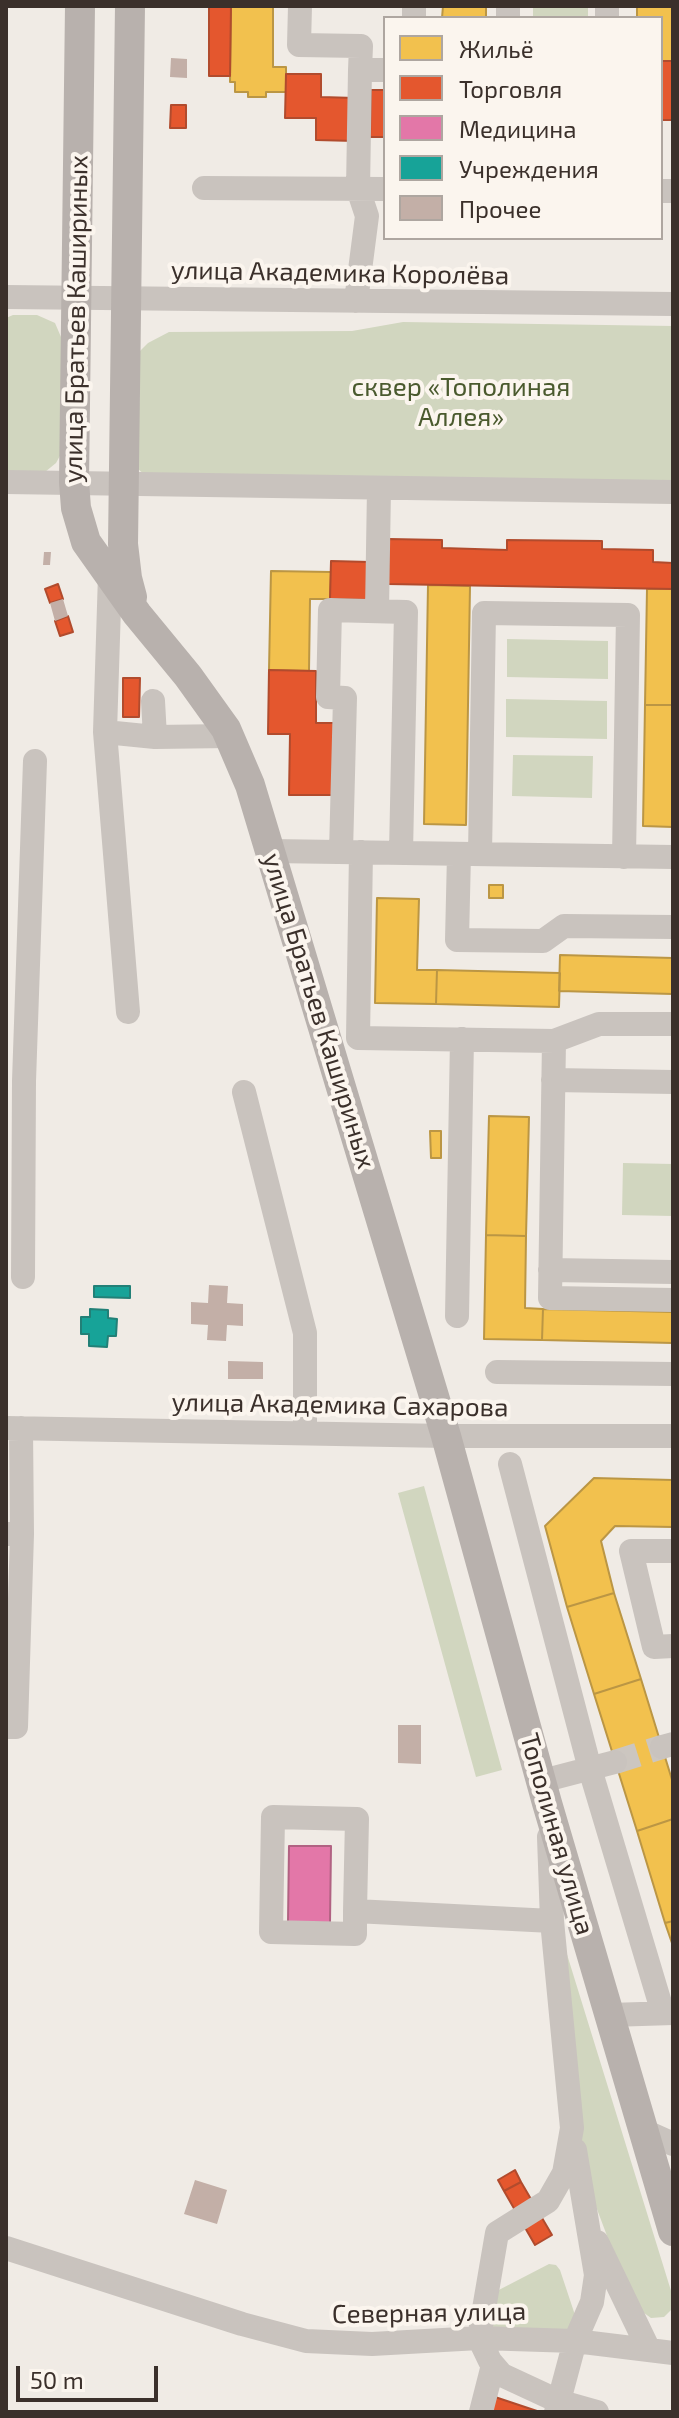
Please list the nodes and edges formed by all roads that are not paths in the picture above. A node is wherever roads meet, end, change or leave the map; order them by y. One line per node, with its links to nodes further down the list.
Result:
1 (80, 6): 10 (main road, улица Братьев Кашириных)
2 (130, 6): 11 (main road, улица Братьев Кашириных)
3 (300, 6): 4 (street)
4 (360, 70): 5 (street); 7 (street)
5 (383, 70)
6 (204, 188): 7 (street)
7 (358, 189): 8 (street); 12 (street)
8 (383, 189)
9 (6, 297): 10 (street, улица Академика Королёва)
10 (76, 298): 11 (street, улица Академика Королёва); 15 (main road, улица Братьев Кашириных)
11 (126, 298): 12 (street, улица Академика Королёва); 16 (main road, улица Братьев Кашириных)
12 (356, 301): 13 (street, улица Академика Королёва)
13 (673, 304)
14 (6, 482): 15 (street)
15 (74, 482): 16 (street); 19 (main road, улица Братьев Кашириных)
16 (124, 484): 17 (street); 21 (main road, улица Братьев Кашириных)
17 (379, 488): 18 (street); 20 (street)
18 (673, 492)
19 (110, 575): 21 (main road, улица Братьев Кашириных); 23 (street)
20 (377, 611): 28 (street); 29 (street)
21 (137, 614): 24 (main road, улица Братьев Кашириных)
22 (153, 701): 25 (street)
23 (105, 732): 25 (street); 34 (street)
24 (229, 736): 25 (street); 27 (main road, улица Братьев Кашириных)
25 (155, 737)
26 (35, 761): 39 (street)
27 (271, 851): 28 (street); 51 (main road, улица Братьев Кашириных)
28 (351, 852): 29 (street); 36 (street)
29 (401, 853): 30 (street)
30 (469, 854): 31 (street); 31 (street); 33 (street)
31 (624, 857): 32 (street)
32 (673, 857)
33 (673, 927)
34 (128, 1012)
35 (673, 1024): 37 (street)
36 (462, 1039): 37 (street); 46 (street)
37 (554, 1041): 38 (street)
38 (553, 1080): 40 (street); 42 (street)
39 (15, 1081): 44 (street)
40 (673, 1082)
41 (244, 1092): 50 (street)
42 (550, 1270): 43 (street); 45 (street)
43 (673, 1272)
44 (23, 1277)
45 (673, 1300)
46 (457, 1316)
47 (497, 1372): 48 (street)
48 (673, 1374)
49 (14, 1428): 50 (street, улица Академика Сахарова); 54 (street)
50 (305, 1433): 51 (street, улица Академика Сахарова)
51 (446, 1436): 52 (street, улица Академика Сахарова); 60 (main road, Тополиная улица)
52 (673, 1436)
53 (510, 1464): 59 (street)
54 (14, 1534): 57 (street)
55 (673, 1551): 56 (street)
56 (673, 1646)
57 (6, 1727)
58 (615, 1762): 59 (street)
59 (590, 1769): 60 (street); 63 (street)
60 (544, 1792): 62 (street); 64 (main road, Тополиная улица)
61 (355, 1911): 61 (street); 62 (street)
62 (552, 1921): 65 (street)
63 (668, 2013): 64 (street)
64 (610, 2015): 66 (main road, Тополиная улица)
65 (572, 2128): 68 (street); 71 (street)
66 (644, 2131): 67 (street); 69 (main road, Тополиная улица)
67 (673, 2144)
68 (590, 2230): 72 (street); 73 (street)
69 (673, 2231)
70 (6, 2248): 71 (street, Северная улица)
71 (479, 2338): 72 (street, Северная улица); 74 (street)
72 (575, 2341): 73 (street, Северная улица); 75 (street)
73 (661, 2352)
74 (493, 2365): 75 (street); 76 (street)
75 (557, 2407): 77 (street)
76 (481, 2412)
77 (593, 2412)

